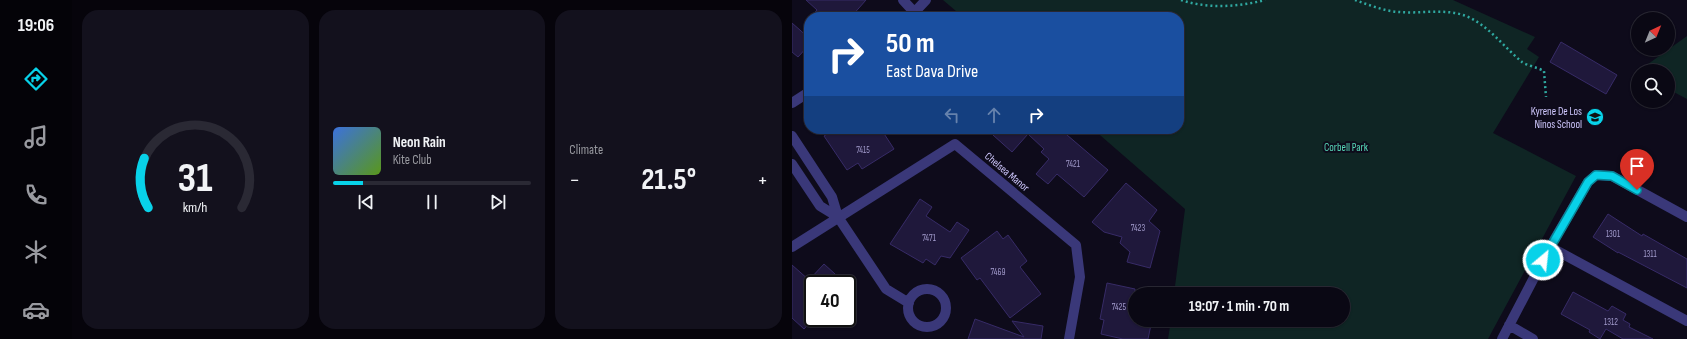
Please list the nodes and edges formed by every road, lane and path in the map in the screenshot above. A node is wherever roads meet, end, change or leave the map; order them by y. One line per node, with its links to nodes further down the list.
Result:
1 (903, 0): 6 (street)
2 (926, 0): 7 (street)
3 (1181, 0): 4 (path)
4 (1265, 0)
5 (1355, 0): 9 (path)
6 (911, 12)
7 (916, 12)
8 (804, 95): 10 (street)
9 (1546, 97)
10 (792, 103)
11 (792, 136): 13 (street)
12 (792, 164): 14 (street)
13 (812, 166): 14 (street); 15 (street)
14 (799, 174): 15 (street)
15 (838, 217): 18 (street, Chelsea Manor); 19 (street); 22 (street, Chelsea Manor)
16 (1687, 217): 17 (street)
17 (1550, 246): 20 (street); 21 (street)
18 (792, 247)
19 (909, 303)
20 (1687, 321)
21 (1509, 325): 23 (street); 24 (street)
22 (1069, 339)
23 (1502, 339)
24 (1533, 339)

